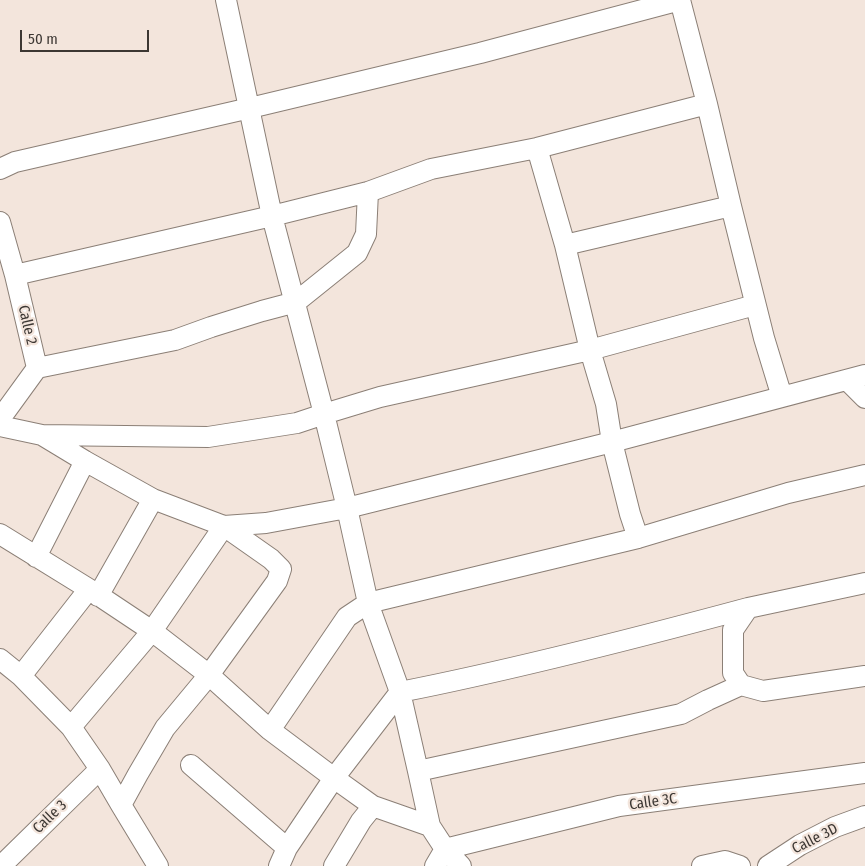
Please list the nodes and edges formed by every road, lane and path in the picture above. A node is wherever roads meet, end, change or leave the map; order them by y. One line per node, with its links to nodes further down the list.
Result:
1 (226, 0): 4 (street)
2 (680, 0): 3 (street); 4 (street)
3 (707, 104): 5 (street); 8 (street)
4 (250, 108): 6 (street); 9 (street)
5 (537, 148): 7 (street); 11 (street)
6 (0, 169)
7 (368, 192): 9 (street); 13 (street)
8 (731, 206): 11 (street); 14 (street)
9 (272, 216): 12 (street); 13 (street)
10 (0, 222): 12 (street, Calle 2)
11 (565, 245): 15 (street)
12 (16, 275): 16 (street, Calle 2)
13 (296, 302): 16 (street); 20 (street)
14 (755, 305): 15 (street); 18 (street)
15 (590, 350): 20 (street); 24 (street)
16 (37, 368): 21 (street)
17 (856, 378): 18 (street); 19 (street)
18 (782, 397): 24 (street)
19 (865, 398)
20 (324, 414): 23 (street); 28 (street)
21 (0, 419)
22 (0, 426): 23 (street)
23 (42, 435): 25 (street)
24 (612, 442): 28 (street); 31 (street)
25 (85, 461): 27 (street); 32 (street)
26 (865, 475): 31 (street)
27 (152, 499): 29 (street); 34 (street)
28 (347, 508): 29 (street); 35 (street)
29 (224, 526): 37 (street); 39 (street)
30 (0, 534): 32 (street)
31 (638, 538): 35 (street)
32 (36, 557): 34 (street)
33 (865, 583): 36 (street)
34 (93, 593): 37 (street); 40 (street)
35 (368, 603): 43 (street); 45 (street)
36 (748, 608): 42 (street); 43 (street)
37 (152, 631): 39 (street); 44 (street)
38 (0, 658): 40 (street)
39 (209, 675): 45 (street); 52 (street)
40 (21, 676): 44 (street)
41 (865, 676): 42 (street)
42 (741, 685): 48 (street)
43 (400, 692): 48 (street); 50 (street)
44 (71, 727): 47 (street)
45 (270, 730): 50 (street)
46 (191, 766): 58 (street)
47 (100, 769): 52 (street); 59 (street, Calle 3)
48 (418, 770): 51 (street)
49 (865, 773): 57 (street, Calle 3C)
50 (334, 778): 53 (street); 58 (street)
51 (423, 792): 54 (street); 56 (street)
52 (121, 806): 60 (street)
53 (373, 806): 54 (street); 61 (street)
54 (402, 816): 56 (street)
55 (865, 816): 66 (street, Calle 3D)
56 (430, 826): 57 (street)
57 (445, 849): 62 (street); 63 (street)
58 (283, 857)
59 (0, 866)
60 (158, 866)
61 (334, 866)
62 (435, 866)
63 (461, 866)
64 (702, 866): 65 (street)
65 (740, 866)
66 (768, 866)

